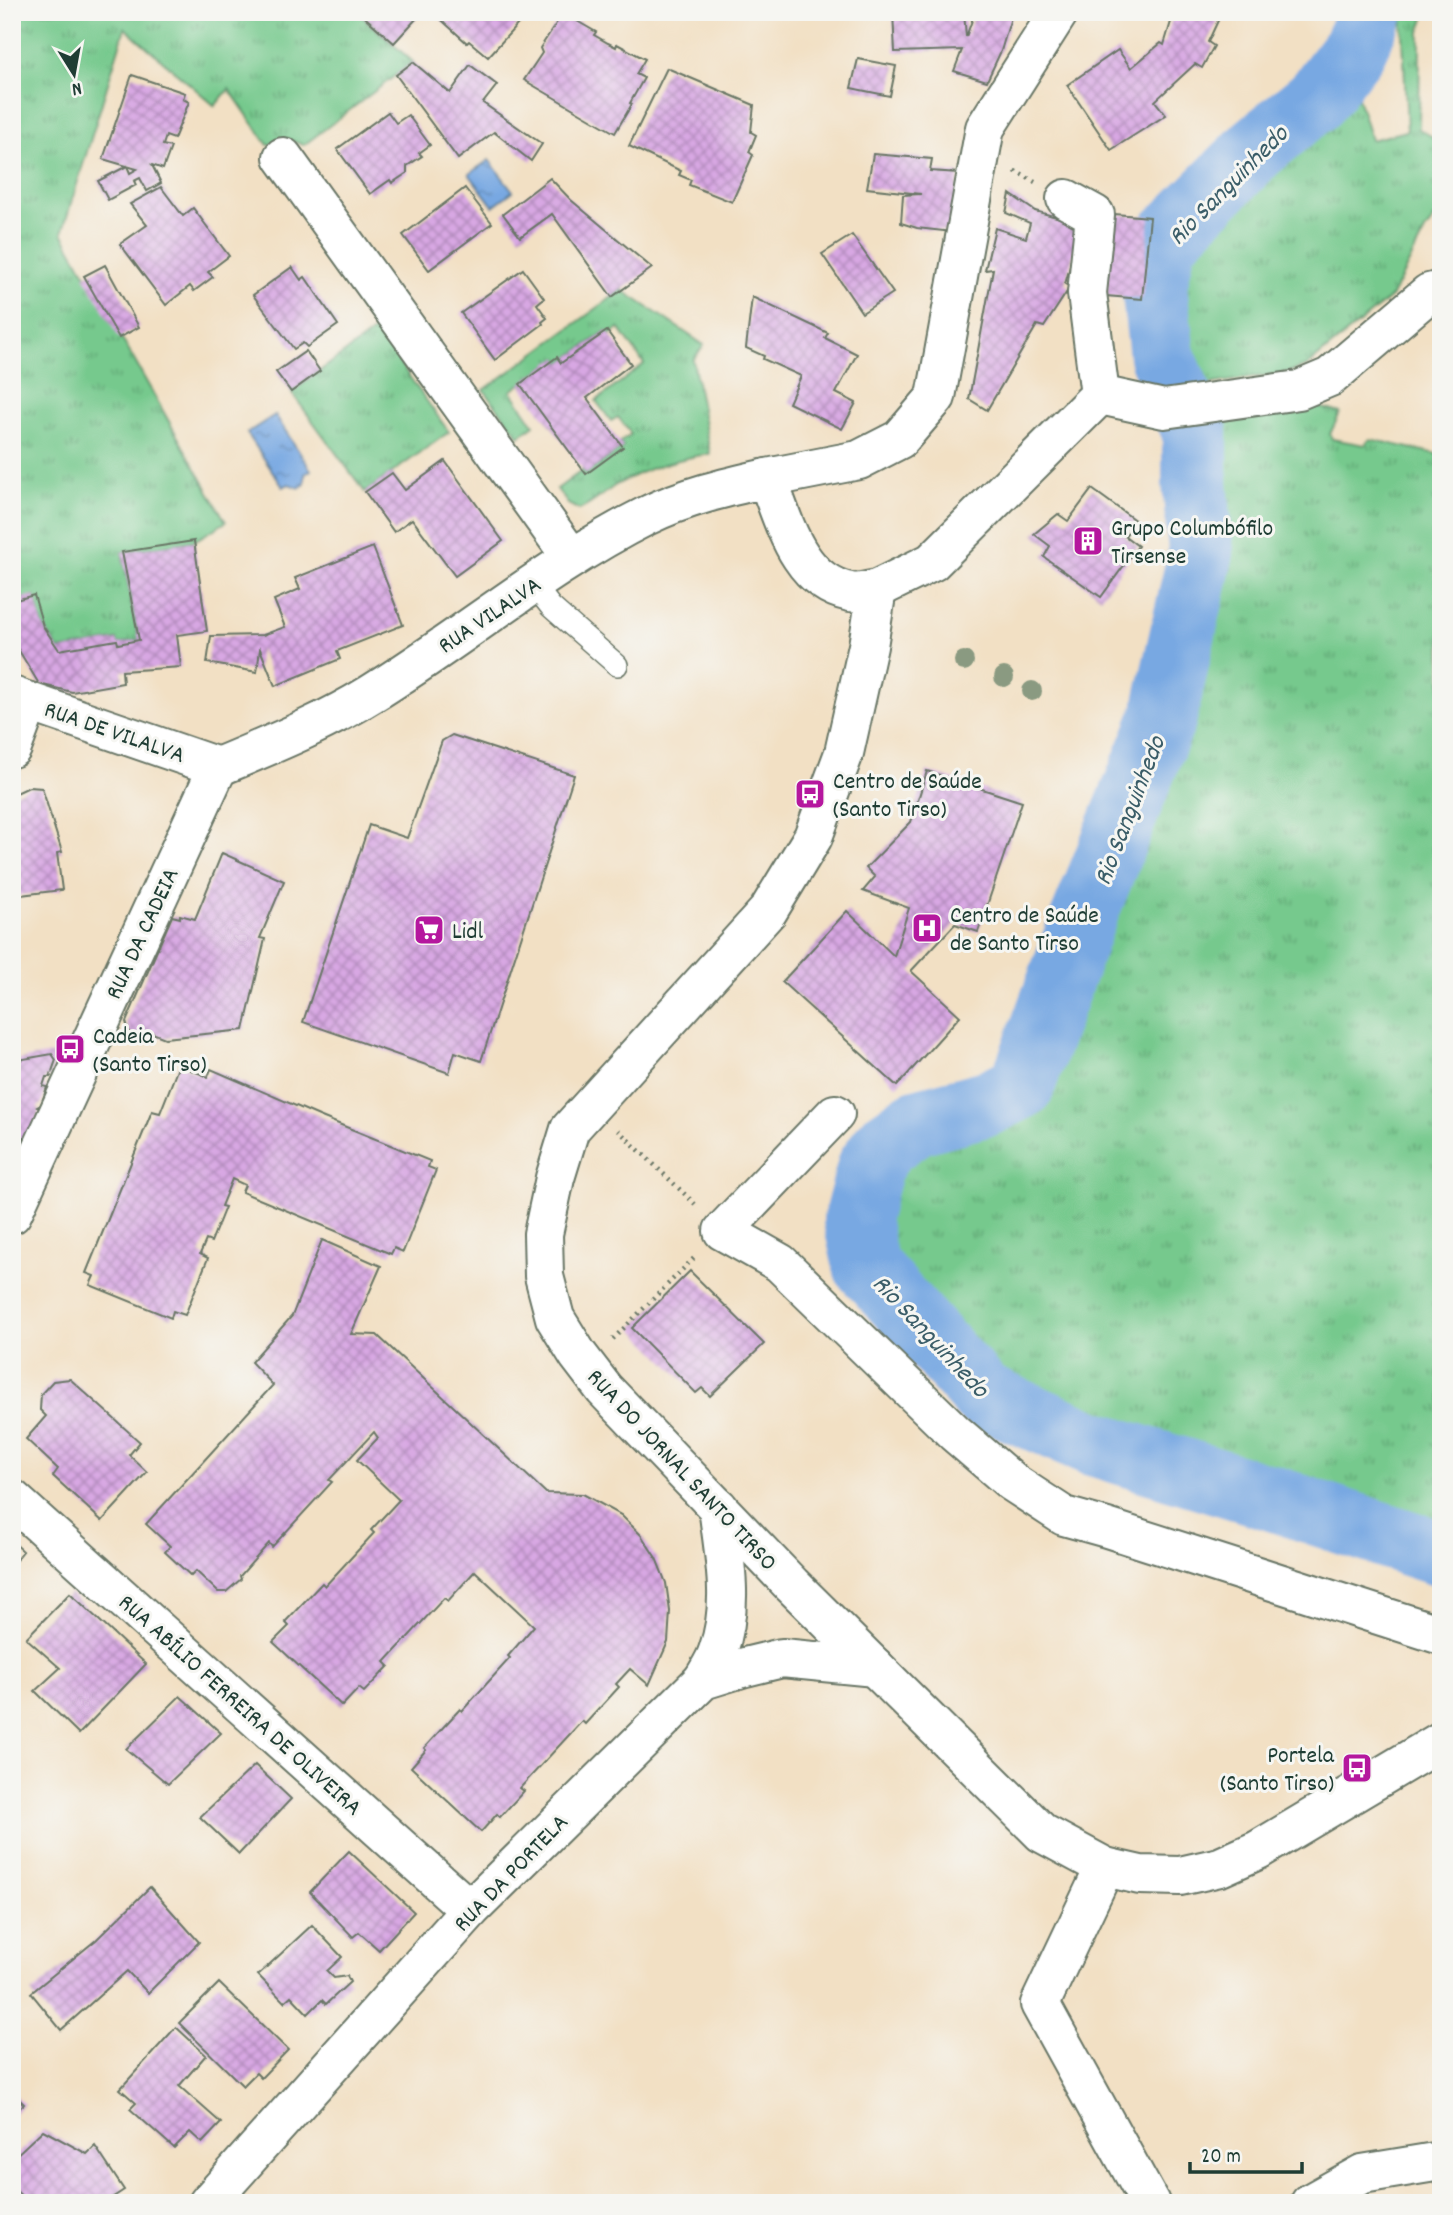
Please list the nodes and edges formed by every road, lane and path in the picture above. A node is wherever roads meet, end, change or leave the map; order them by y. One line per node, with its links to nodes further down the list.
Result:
1 (1059, 12): 2 (street, RUA VILALVA)
2 (981, 152): 4 (path); 7 (street, RUA VILALVA)
3 (283, 157): 8 (street)
4 (1066, 199): 6 (street)
5 (1441, 290): 6 (street)
6 (1100, 395): 10 (street)
7 (767, 478): 8 (street, RUA VILALVA); 10 (street)
8 (572, 558): 9 (street, RUA VILALVA)
9 (533, 584): 11 (lane); 14 (street, RUA VILALVA)
10 (877, 589): 15 (street, RUA DO JORNAL SANTO TIRSO)
11 (617, 666)
12 (21, 699): 13 (street); 14 (street, RUA DE VILALVA)
13 (12, 748)
14 (218, 766): 17 (street, RUA DA CADEIA)
15 (592, 1106): 18 (path); 19 (street, RUA DO JORNAL SANTO TIRSO)
16 (835, 1114): 18 (street)
17 (13, 1212)
18 (723, 1231): 19 (path); 22 (street)
19 (586, 1365): 21 (street, RUA DO JORNAL SANTO TIRSO)
20 (12, 1499): 27 (street, RUA ABÍLIO FERREIRA DE OLIVEIRA)
21 (718, 1507): 23 (street, RUA DO JORNAL SANTO TIRSO); 24 (street)
22 (1441, 1635)
23 (875, 1667): 24 (street, RUA DA PORTELA); 26 (street, RUA DO JORNAL SANTO TIRSO)
24 (703, 1680): 27 (street, RUA DA PORTELA)
25 (1441, 1741): 26 (street, RUA DO JORNAL SANTO TIRSO)
26 (1105, 1867): 30 (street)
27 (470, 1910): 29 (street, RUA DA PORTELA)
28 (1441, 2161): 31 (street)
29 (208, 2203)
30 (1150, 2203)
31 (1310, 2203)

